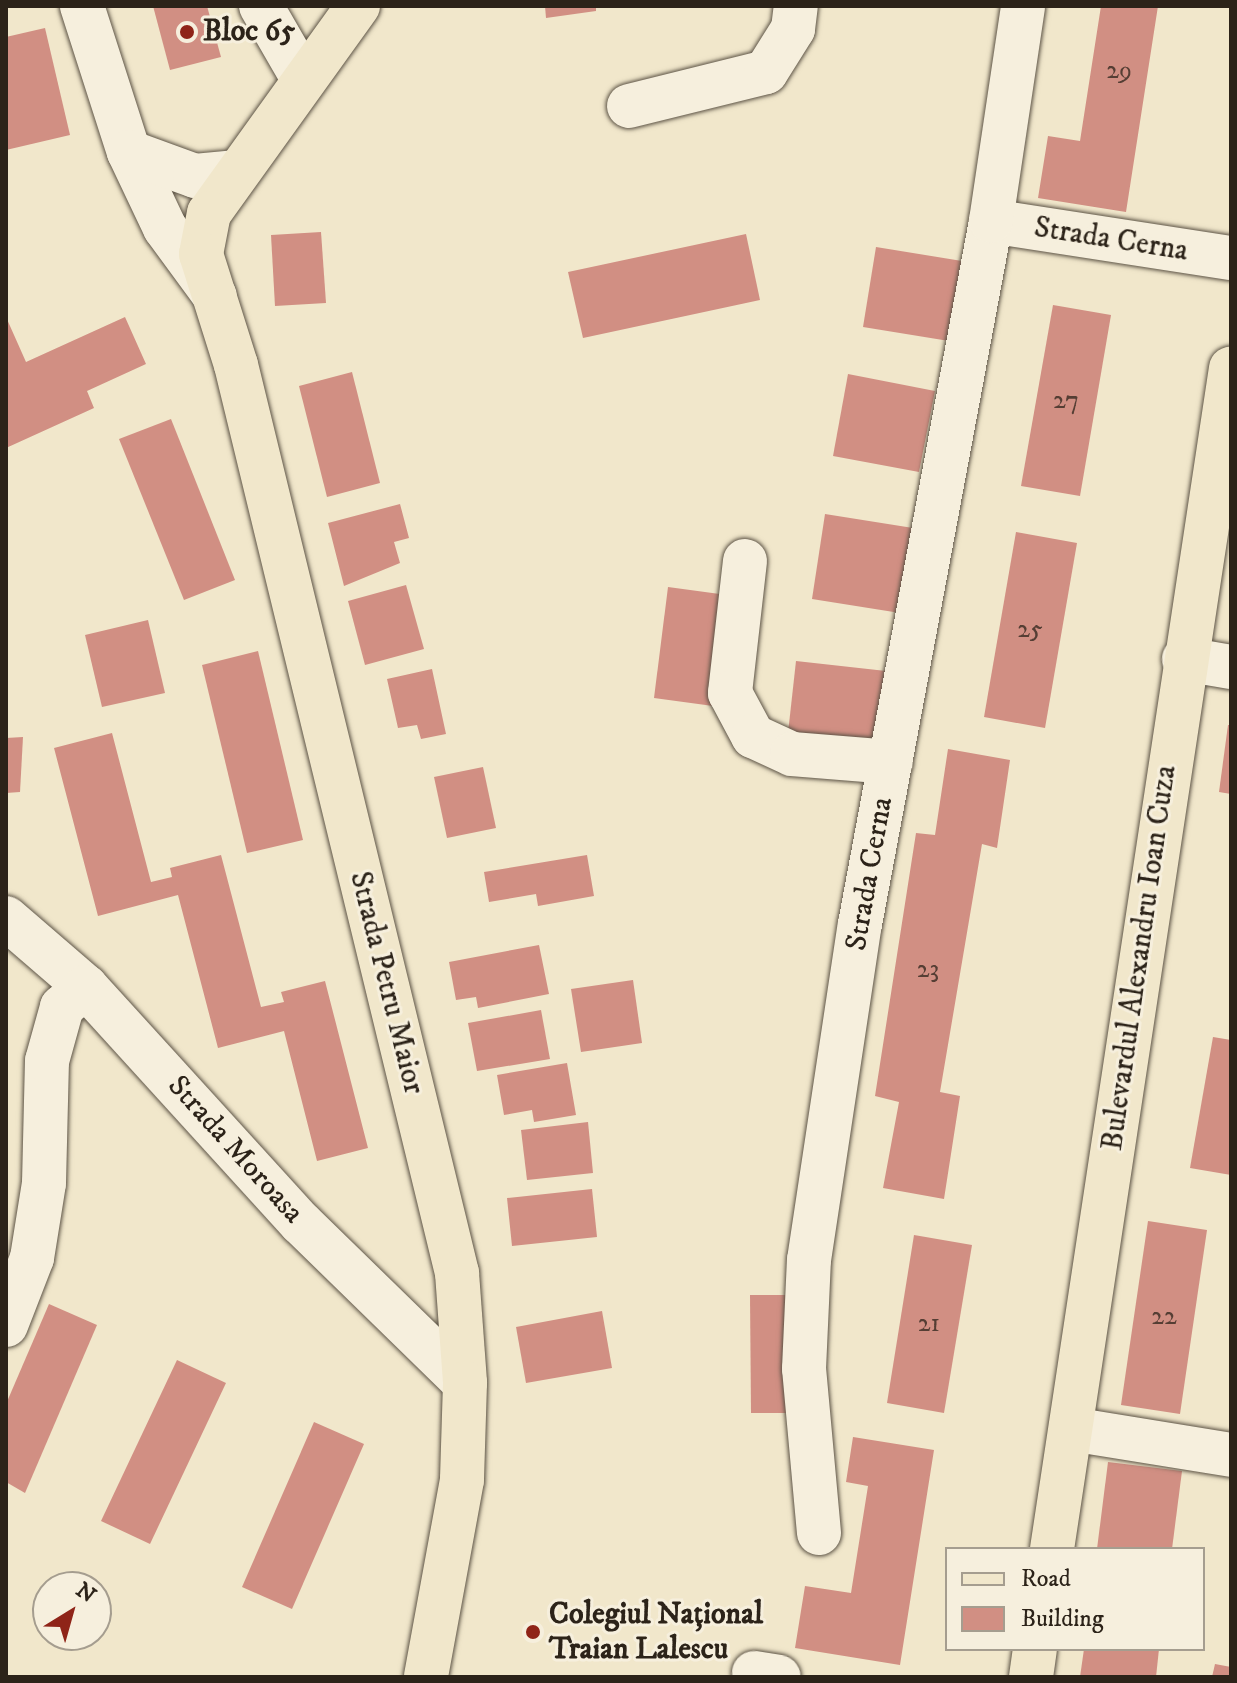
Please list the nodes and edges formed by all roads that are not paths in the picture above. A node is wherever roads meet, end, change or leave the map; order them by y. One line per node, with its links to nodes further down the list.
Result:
1 (82, 6): 8 (street, Strada Petru Maior)
2 (261, 6): 6 (street)
3 (358, 6): 6 (main road)
4 (796, 6): 7 (street)
5 (1023, 6): 10 (street, Strada Cerna)
6 (302, 77): 9 (main road)
7 (629, 106)
8 (129, 152): 9 (street); 12 (street, Strada Petru Maior)
9 (235, 172): 12 (main road, Strada Petru Maior)
10 (991, 221): 11 (street, Strada Cerna); 17 (street, Strada Cerna)
11 (1231, 258)
12 (217, 298): 21 (main road, Strada Petru Maior)
13 (1231, 368): 15 (main road, Bulevardul Alexandru Ioan Cuza)
14 (745, 561): 17 (street)
15 (1184, 659): 16 (street); 22 (main road, Bulevardul Alexandru Ioan Cuza)
16 (1231, 667)
17 (891, 762): 24 (street, Strada Cerna)
18 (6, 918): 19 (street, Strada Moroasa)
19 (86, 987): 20 (street); 21 (street, Strada Moroasa)
20 (6, 1325)
21 (465, 1383): 27 (main road, Strada Petru Maior)
22 (1071, 1429): 23 (street); 25 (main road, Bulevardul Alexandru Ioan Cuza)
23 (1231, 1455)
24 (819, 1533)
25 (1052, 1547)
26 (1035, 1651): 28 (main road)
27 (426, 1677)
28 (1031, 1677)

